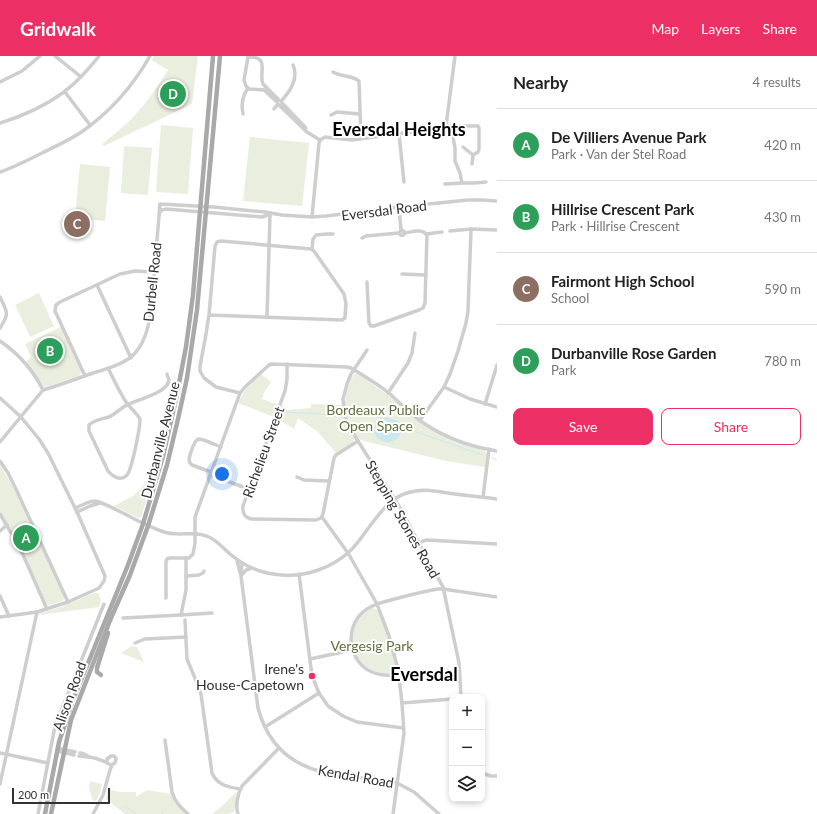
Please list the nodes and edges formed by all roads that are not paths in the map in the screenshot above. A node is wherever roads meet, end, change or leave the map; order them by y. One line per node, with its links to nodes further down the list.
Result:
1 (40, 56): 11 (street)
2 (55, 56): 10 (street)
3 (99, 56): 10 (street)
4 (150, 56): 20 (street)
5 (214, 56): 35 (main road, Durbanville Avenue)
6 (220, 56): 36 (main road, Durbanville Avenue)
7 (455, 56): 21 (street)
8 (293, 65): 14 (street)
9 (333, 72): 17 (street)
10 (80, 76): 13 (street)
11 (0, 82)
12 (248, 88): 14 (street); 14 (street); 16 (street)
13 (65, 92): 19 (street); 20 (street)
14 (279, 103): 15 (street); 24 (street)
15 (274, 109)
16 (244, 114)
17 (360, 114): 18 (street); 23 (street)
18 (331, 115)
19 (0, 123)
20 (90, 125): 28 (street)
21 (445, 127): 22 (street); 26 (street); 30 (street)
22 (399, 134): 23 (street); 29 (street)
23 (361, 138): 24 (street)
24 (320, 140): 39 (street)
25 (463, 147): 26 (street)
26 (473, 155): 27 (street)
27 (472, 164)
28 (0, 172)
29 (404, 182)
30 (462, 182): 31 (street); 32 (street)
31 (486, 182)
32 (445, 184)
33 (497, 201): 34 (street, Eversdal Road)
34 (399, 207): 39 (street, Eversdal Road); 43 (street)
35 (200, 209): 36 (street, Eversdal Road); 37 (street); 37 (street, Durbell Road); 95 (main road, Durbanville Avenue)
36 (206, 210): 38 (street, Eversdal Road); 97 (main road, Durbanville Avenue)
37 (160, 213): 50 (street, Durbell Road)
38 (270, 214): 39 (street, Eversdal Road); 48 (street)
39 (312, 217)
40 (471, 229): 41 (street); 42 (street); 69 (street)
41 (497, 230)
42 (450, 231)
43 (401, 232): 46 (street); 47 (street)
44 (442, 232): 46 (street)
45 (333, 234): 49 (street)
46 (426, 234): 52 (street)
47 (362, 238)
48 (269, 245): 49 (street); 56 (street); 57 (street)
49 (312, 249): 57 (street)
50 (154, 272): 54 (street); 62 (street, Durbell Road)
51 (402, 274): 52 (street)
52 (426, 275): 53 (street)
53 (367, 282)
54 (97, 285): 62 (street); 68 (street)
55 (0, 297): 58 (street)
56 (208, 315): 57 (street); 71 (street)
57 (267, 317)
58 (0, 328)
59 (415, 333): 72 (street)
60 (0, 340): 70 (street)
61 (368, 350): 66 (street, Stepping Stones Road)
62 (131, 358): 65 (street)
63 (287, 364): 66 (street); 71 (street); 88 (street, Richelieu Street)
64 (497, 365): 75 (street)
65 (108, 368): 68 (street); 74 (street)
66 (354, 369): 72 (street); 79 (street, Stepping Stones Road)
67 (167, 374): 74 (street)
68 (85, 376): 70 (street)
69 (444, 387): 75 (street); 78 (street)
70 (43, 390): 77 (street)
71 (240, 393): 81 (street)
72 (388, 393): 78 (street)
73 (0, 398): 77 (street)
74 (128, 404): 74 (street)
75 (484, 404): 76 (street)
76 (497, 407)
77 (21, 418): 80 (street); 92 (street)
78 (420, 420): 82 (street)
79 (358, 441): 87 (street); 90 (street, Stepping Stones Road)
80 (0, 442)
81 (221, 447): 85 (street); 85 (street)
82 (489, 450): 83 (street); 89 (street)
83 (497, 451)
84 (0, 461): 115 (street)
85 (211, 474): 88 (street); 99 (street)
86 (297, 477): 87 (street)
87 (329, 481): 94 (street)
88 (249, 489): 94 (street, Richelieu Street)
89 (483, 497): 90 (street); 91 (street)
90 (395, 499): 100 (street, Stepping Stones Road); 102 (street)
91 (497, 499)
92 (76, 510): 95 (street); 115 (street)
93 (0, 514): 96 (street)
94 (322, 517): 102 (street)
95 (143, 524): 97 (street); 141 (main road, Durbanville Avenue)
96 (7, 526): 98 (street); 118 (street)
97 (148, 526): 99 (street); 124 (main road, Durbanville Avenue)
98 (0, 531)
99 (195, 534): 103 (street); 104 (street)
100 (419, 543): 101 (street); 111 (street, Stepping Stones Road)
101 (497, 544)
102 (348, 553): 108 (street); 117 (street)
103 (186, 558): 109 (street); 114 (street)
104 (237, 560): 105 (street); 110 (street, Kendal Road)
105 (242, 563): 106 (street); 110 (street, Kendal Road)
106 (252, 568): 108 (street); 110 (street)
107 (204, 571): 109 (street)
108 (299, 574): 130 (street)
109 (186, 576): 121 (street)
110 (241, 577): 137 (street, Kendal Road)
111 (443, 589): 113 (street); 117 (street); 134 (street, Stepping Stones Road)
112 (0, 596): 122 (street)
113 (497, 597)
114 (166, 598)
115 (68, 602): 118 (street)
116 (104, 604): 147 (street, Alison Road)
117 (377, 604): 129 (street); 132 (street)
118 (47, 609): 119 (street)
119 (37, 612): 122 (street); 145 (street)
120 (212, 613): 121 (street)
121 (181, 615): 125 (street)
122 (9, 616): 123 (street)
123 (0, 617)
124 (112, 618): 131 (main road); 142 (main road, Durbanville Avenue)
125 (123, 618)
126 (185, 620): 127 (street)
127 (186, 637): 128 (street); 152 (street)
128 (135, 643)
129 (352, 650): 130 (street); 132 (street)
130 (310, 659): 133 (street)
131 (101, 675)
132 (399, 675): 136 (street)
133 (319, 693): 137 (street); 138 (street)
134 (461, 694)
135 (449, 699): 136 (street)
136 (402, 703): 138 (street)
137 (265, 727): 140 (street, Kendal Road)
138 (403, 728): 150 (street)
139 (165, 740): 157 (street)
140 (279, 748): 150 (street, Kendal Road); 152 (street)
141 (58, 750): 142 (street); 154 (main road, Durbanville Avenue)
142 (64, 751): 144 (street); 155 (main road, Durbanville Avenue)
143 (0, 753): 145 (street)
144 (74, 753)
145 (7, 754): 147 (street); 151 (street)
146 (79, 754): 156 (street)
147 (48, 763): 153 (street, Alison Road)
148 (485, 774): 149 (street)
149 (497, 776)
150 (397, 783): 159 (street); 160 (street, Kendal Road)
151 (0, 784)
152 (240, 789): 158 (street)
153 (38, 814)
154 (45, 814)
155 (51, 814)
156 (93, 814)
157 (188, 814)
158 (238, 814)
159 (393, 814)
160 (439, 814)

